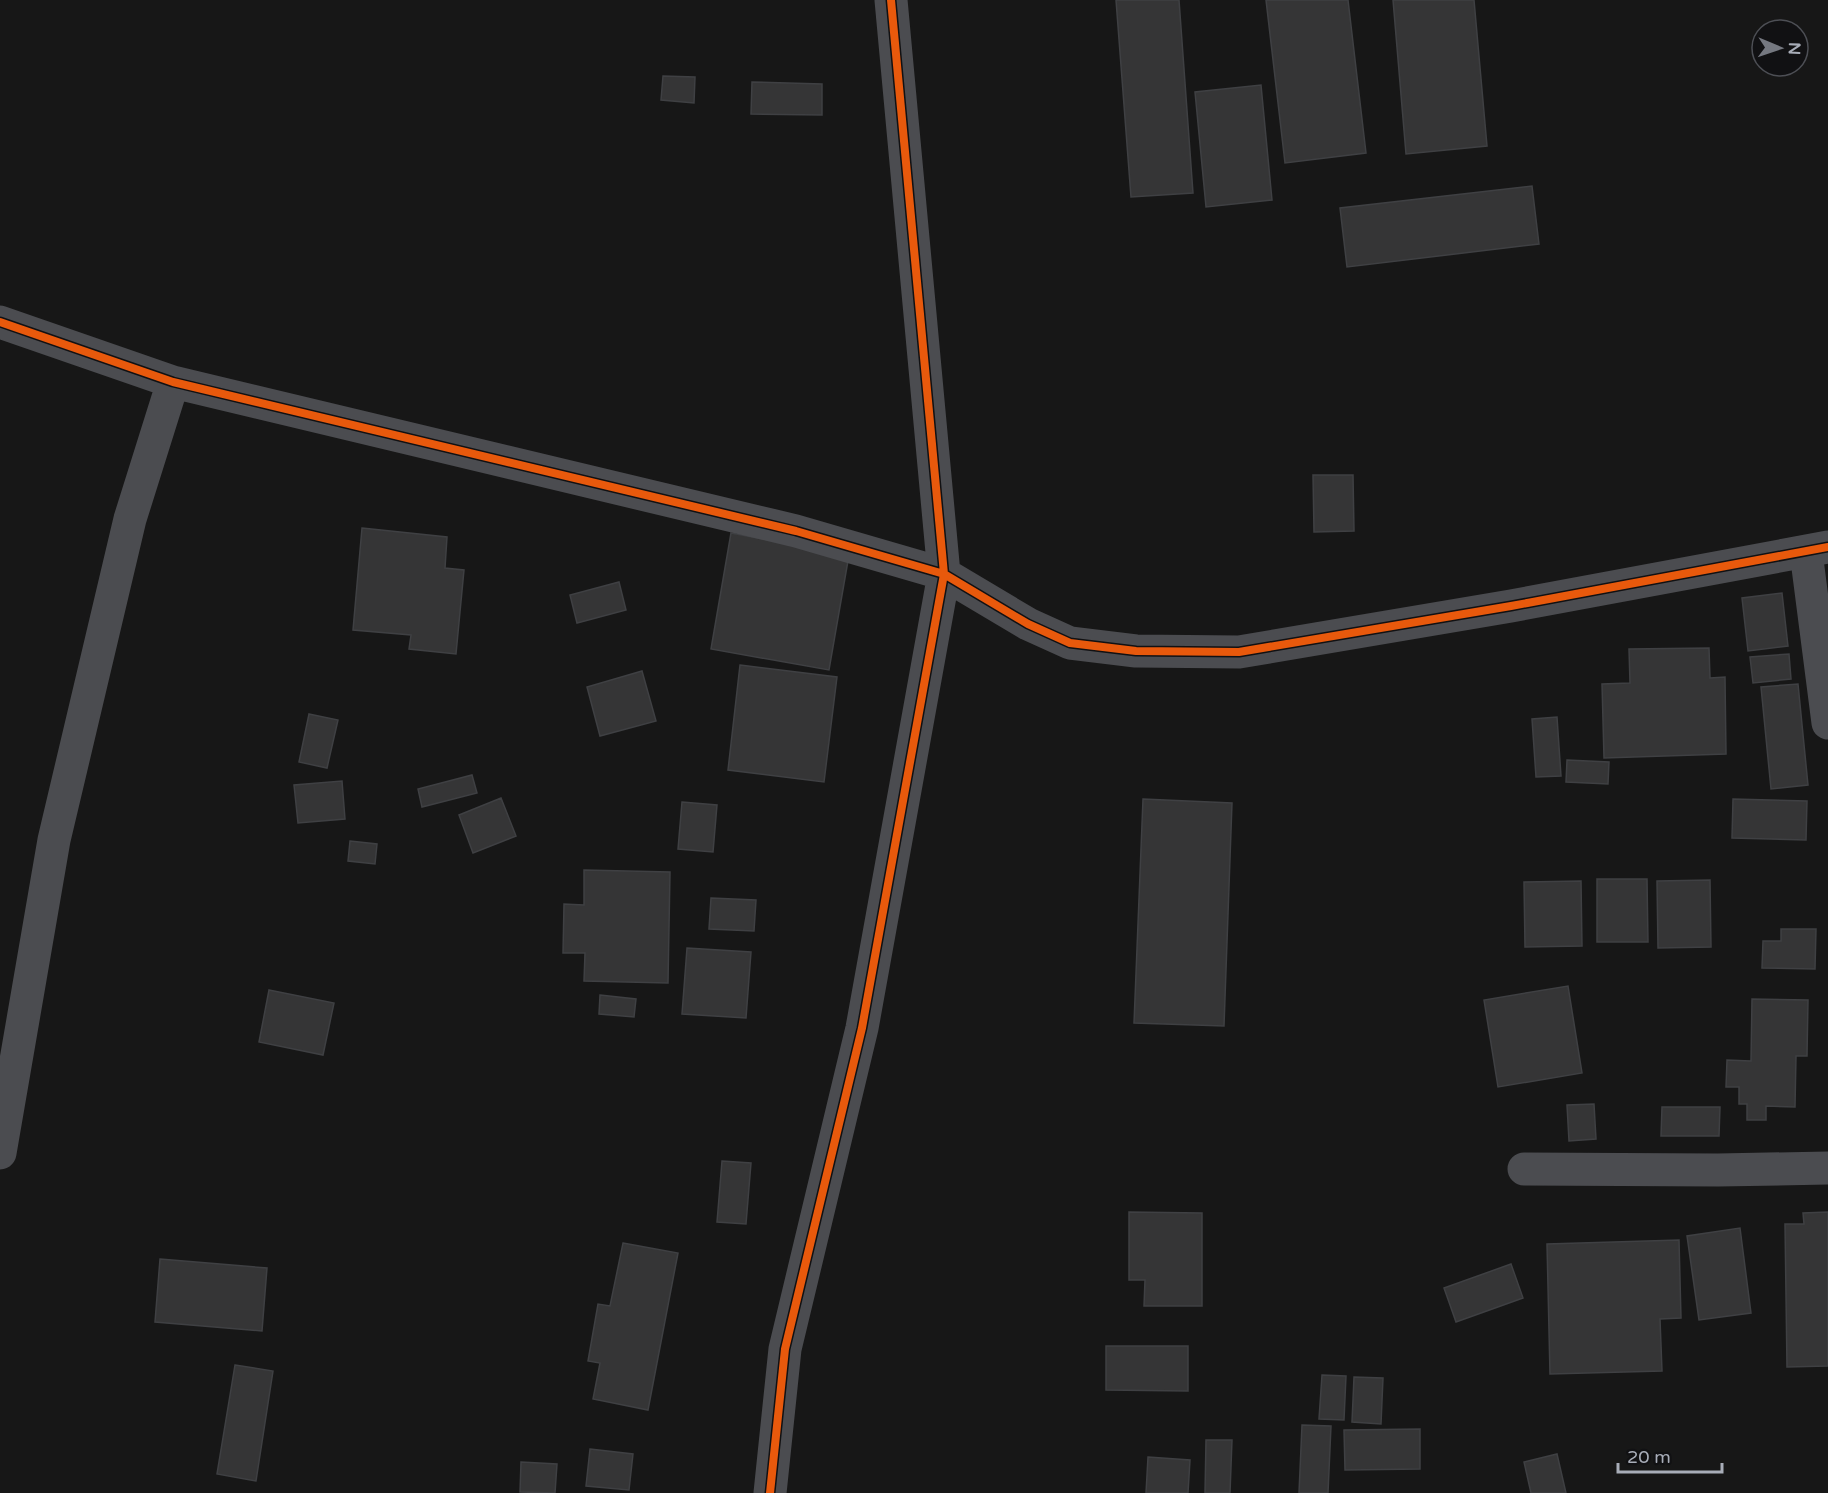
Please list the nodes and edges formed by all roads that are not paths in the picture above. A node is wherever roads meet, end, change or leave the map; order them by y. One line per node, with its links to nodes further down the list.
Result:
1 (891, 0): 5 (street)
2 (0, 322): 3 (street)
3 (172, 382): 5 (street); 7 (street)
4 (1817, 549): 5 (street); 6 (street)
5 (944, 574): 10 (street)
6 (1828, 723)
7 (0, 1153)
8 (1828, 1168): 9 (street)
9 (1524, 1169)
10 (770, 1493)

